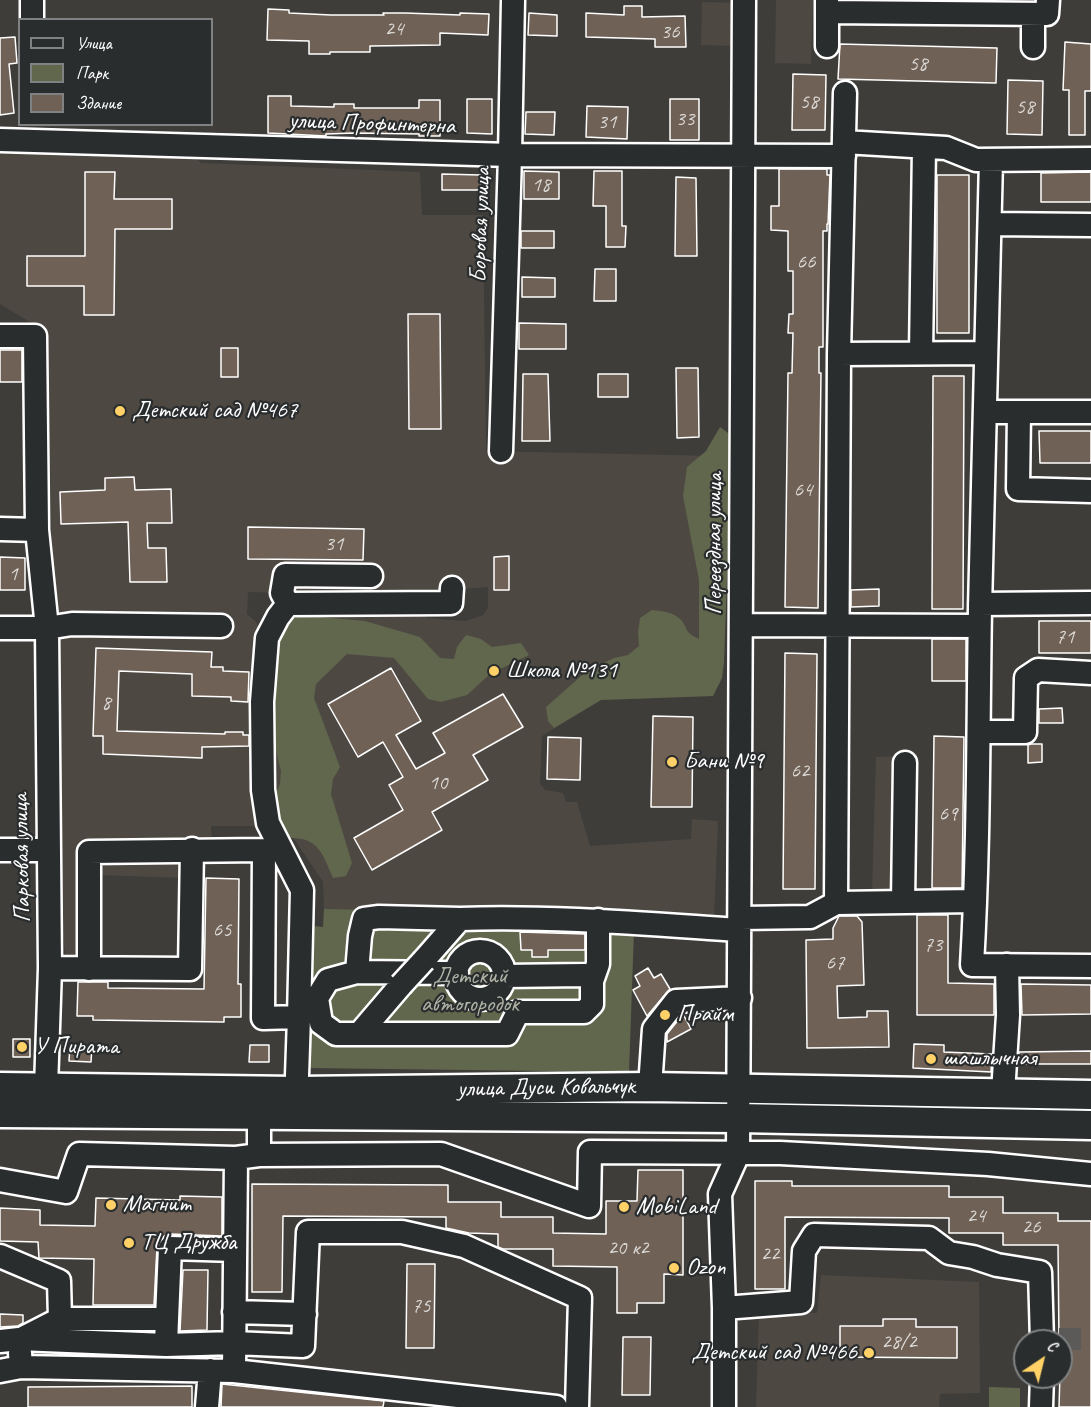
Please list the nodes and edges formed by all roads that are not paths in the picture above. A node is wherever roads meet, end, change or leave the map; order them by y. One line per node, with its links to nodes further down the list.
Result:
1 (32, 0): 6 (street)
2 (513, 0): 15 (street, Боровая улица)
3 (744, 0): 14 (street, Переездная улица)
4 (827, 6): 5 (street); 7 (street)
5 (1040, 7): 8 (street)
6 (32, 18)
7 (827, 46)
8 (1033, 47)
9 (845, 93): 13 (street)
10 (34, 133): 11 (street, улица Профинтерна); 15 (street, улица Профинтерна)
11 (0, 140)
12 (924, 147): 13 (street, улица Профинтерна); 17 (street, улица Профинтерна); 21 (street)
13 (844, 149): 14 (street, улица Профинтерна); 22 (street)
14 (743, 154): 15 (street, улица Профинтерна); 36 (street, Переездная улица)
15 (510, 155): 27 (street, Боровая улица)
16 (1091, 159): 17 (street, улица Профинтерна)
17 (991, 160): 18 (street)
18 (990, 224): 19 (street); 23 (street)
19 (1091, 225)
20 (0, 336): 30 (street, Парковая улица)
21 (921, 353): 22 (street); 23 (street)
22 (839, 354): 38 (street)
23 (986, 354): 24 (street)
24 (985, 412): 25 (street); 35 (street)
25 (1019, 412): 26 (street); 28 (street)
26 (1091, 412)
27 (501, 451)
28 (1091, 490)
29 (0, 529): 30 (street)
30 (38, 530): 40 (street, Парковая улица)
31 (371, 576): 34 (street)
32 (452, 588): 34 (street)
33 (1091, 603): 35 (street)
34 (288, 604): 66 (street)
35 (980, 615): 38 (street); 42 (street)
36 (741, 625): 38 (street); 52 (street, Переездная улица)
37 (221, 626): 40 (street)
38 (837, 626): 49 (street)
39 (0, 628): 40 (street)
40 (46, 628): 46 (street, Парковая улица)
41 (1091, 673): 42 (street)
42 (980, 732): 47 (street)
43 (905, 763): 48 (street)
44 (192, 849): 56 (street); 56 (street); 66 (street)
45 (0, 850): 46 (street)
46 (49, 850): 55 (street, Парковая улица)
47 (975, 901): 48 (street); 53 (street)
48 (903, 902): 49 (street)
49 (836, 903): 52 (street)
50 (460, 919): 51 (street); 57 (street); 67 (street, bridge)
51 (598, 920): 52 (street); 62 (street)
52 (740, 924): 63 (street, Переездная улица)
53 (1008, 965): 54 (street); 73 (street)
54 (1091, 966)
55 (50, 968): 56 (street); 71 (street, Парковая улица)
56 (89, 969)
57 (357, 972): 58 (street); 67 (street)
58 (457, 973): 60 (street); 64 (street)
59 (557, 975): 61 (street); 62 (street); 65 (street)
60 (504, 976): 61 (street); 64 (street)
61 (534, 976): 65 (street)
62 (592, 981): 65 (street)
63 (740, 998): 70 (street); 72 (street, Переездная улица)
64 (483, 999): 68 (street)
65 (547, 1012): 68 (street)
66 (299, 1017): 75 (street)
67 (360, 1033): 68 (street)
68 (482, 1034)
69 (0, 1087): 71 (main road, улица Дуси Ковальчук)
70 (650, 1087): 72 (main road, улица Дуси Ковальчук); 75 (main road, улица Дуси Ковальчук)
71 (46, 1088): 75 (main road, улица Дуси Ковальчук)
72 (738, 1088): 73 (main road, улица Дуси Ковальчук); 79 (street, Переездная улица)
73 (1003, 1093): 74 (main road, улица Дуси Ковальчук)
74 (1091, 1095)
75 (296, 1103): 77 (main road, улица Дуси Ковальчук); 78 (main road, улица Дуси Ковальчук)
76 (0, 1113): 77 (main road, улица Дуси Ковальчук)
77 (259, 1115): 83 (street)
78 (590, 1117): 79 (main road, улица Дуси Ковальчук); 81 (street)
79 (738, 1118): 80 (main road, улица Дуси Ковальчук); 82 (street, Переездная улица)
80 (1091, 1125)
81 (590, 1152): 82 (street); 83 (street)
82 (738, 1154): 85 (street); 89 (street)
83 (259, 1155): 84 (street)
84 (236, 1158): 86 (street); 87 (street)
85 (1091, 1174)
86 (0, 1180)
87 (235, 1250): 90 (street); 93 (street)
88 (0, 1256): 92 (street)
89 (724, 1308): 94 (street); 105 (street)
90 (234, 1312): 91 (street); 96 (street)
91 (305, 1314): 96 (street); 104 (street)
92 (60, 1319): 93 (street); 95 (street)
93 (166, 1319): 97 (street)
94 (1046, 1329)
95 (10, 1340): 97 (street); 98 (street)
96 (234, 1343): 97 (street); 100 (street)
97 (166, 1345)
98 (11, 1369): 99 (street)
99 (210, 1370): 100 (street); 102 (street)
100 (234, 1371): 103 (street)
101 (1042, 1389): 106 (street)
102 (207, 1407)
103 (556, 1407)
104 (578, 1407)
105 (724, 1407)
106 (1041, 1407)

